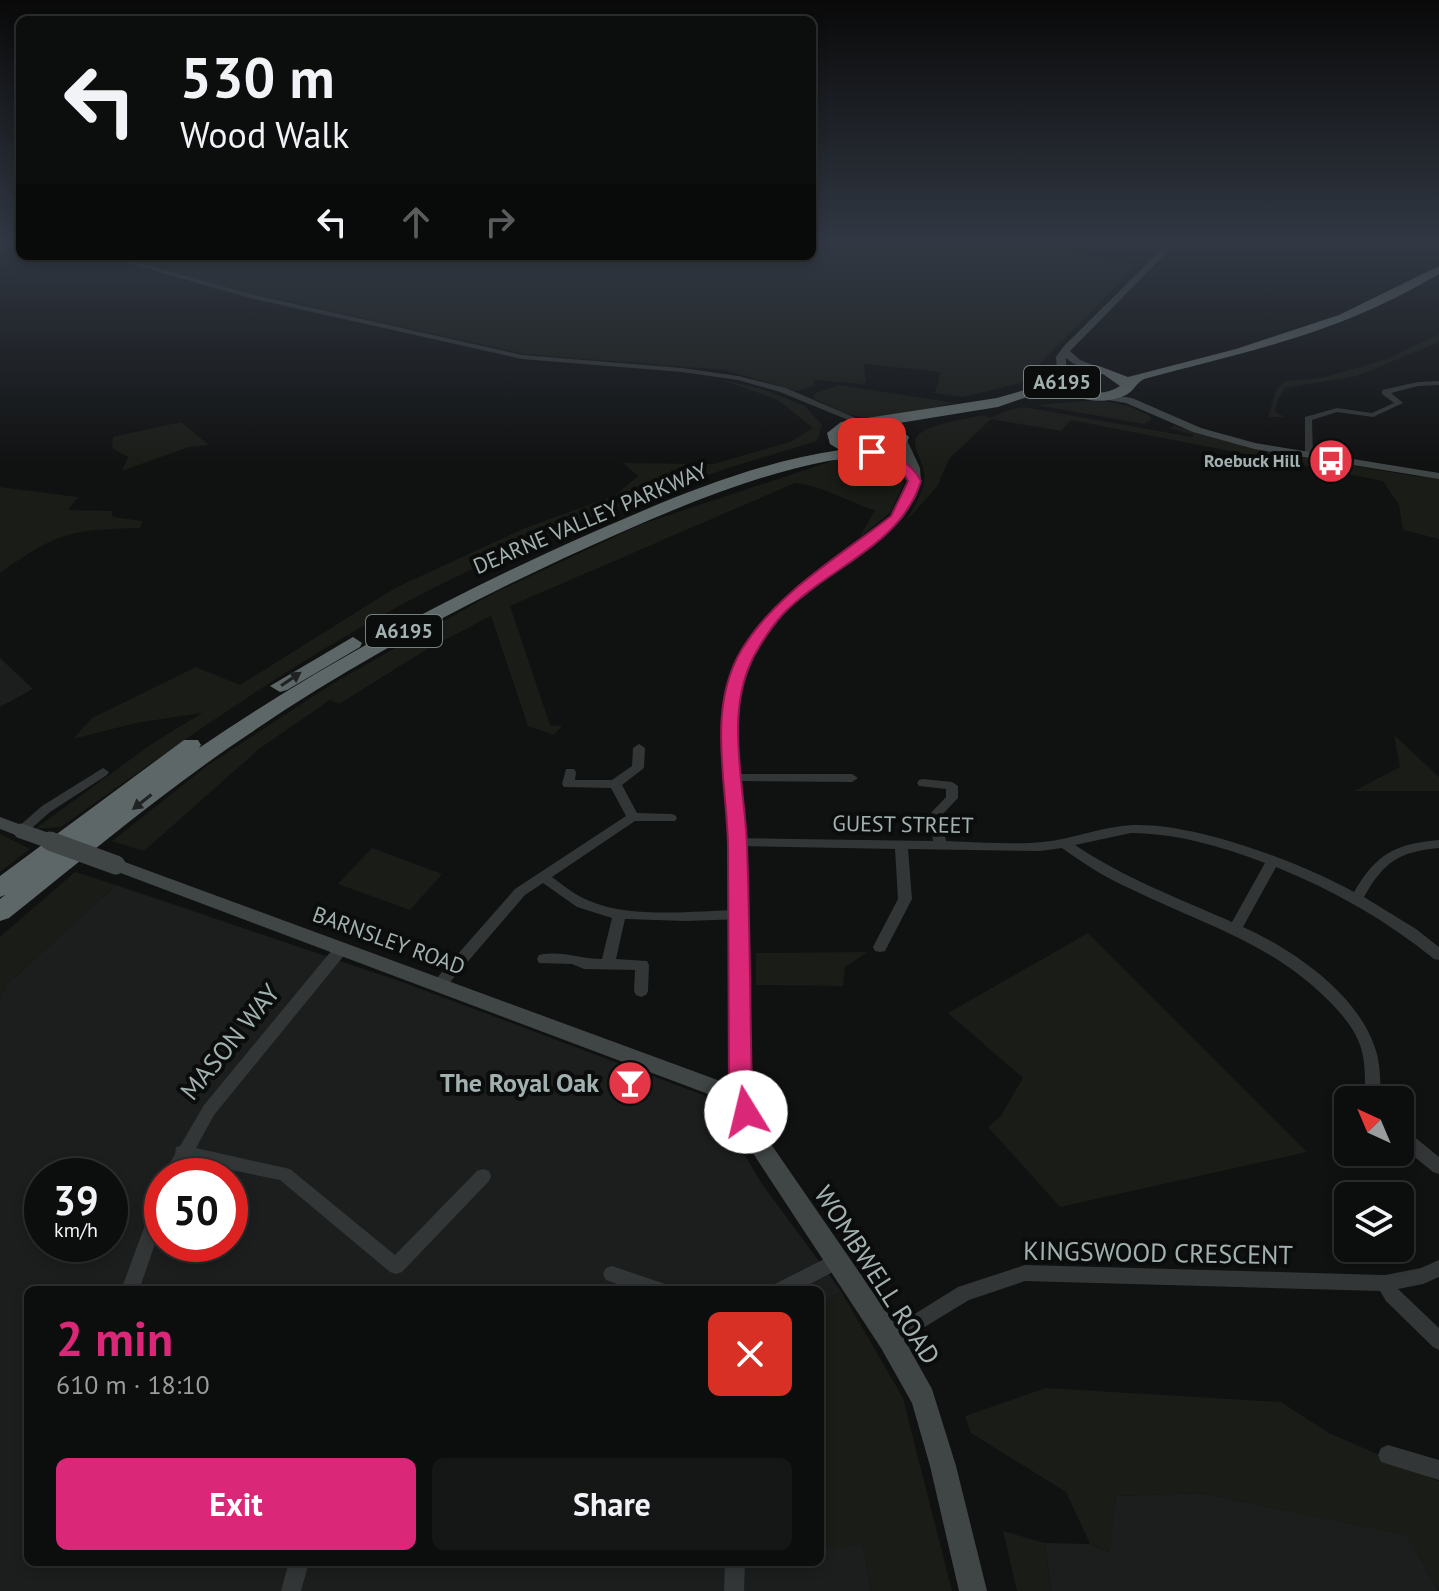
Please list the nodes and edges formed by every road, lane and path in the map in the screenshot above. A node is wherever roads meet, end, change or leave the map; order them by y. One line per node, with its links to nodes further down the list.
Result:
1 (340, 316): 11 (street)
2 (1099, 316): 5 (main road)
3 (1321, 316): 6 (highway, A6195)
4 (1346, 316): 9 (highway, A6195)
5 (1066, 353): 6 (main road); 7 (main road)
6 (1097, 370): 7 (highway, A6195); 9 (highway, A6195)
7 (1061, 379): 10 (highway, A6195); 13 (highway, A6195)
8 (1439, 383): 17 (street)
9 (1128, 384): 10 (highway, A6195); 12 (main road)
10 (1098, 396): 12 (main road); 15 (highway, A6195)
11 (815, 405): 13 (street); 14 (street)
12 (1149, 409): 17 (main road)
13 (863, 422): 14 (highway, A6195); 15 (highway)
14 (833, 435): 16 (highway); 38 (highway, DEARNE VALLEY PARKWAY / A6195, one-way to 14)
15 (902, 438): 16 (highway, A6195); 19 (main road)
16 (866, 452): 19 (main road); 40 (highway, DEARNE VALLEY PARKWAY / A6195, one-way to 40)
17 (1309, 456): 18 (main road)
18 (1439, 476)
19 (915, 481): 23 (main road, WOMBWELL ROAD)
20 (639, 748): 26 (street)
21 (103, 772): 30 (street)
22 (570, 772): 26 (street)
23 (733, 778): 24 (street); 31 (main road, WOMBWELL ROAD)
24 (852, 778)
25 (923, 783): 34 (street)
26 (615, 784): 27 (street)
27 (633, 817): 28 (street); 37 (street)
28 (671, 818)
29 (0, 823): 30 (main road, BARNSLEY ROAD)
30 (21, 831): 45 (main road, BARNSLEY ROAD, bridge)
31 (737, 842): 32 (street, GUEST STREET); 42 (main road, WOMBWELL ROAD)
32 (901, 844): 34 (street, GUEST STREET); 44 (street)
33 (1439, 844): 39 (street)
34 (940, 845): 35 (street, GUEST STREET)
35 (1067, 845): 36 (street, GUEST STREET); 43 (street)
36 (1272, 862): 39 (street); 43 (street)
37 (543, 876): 41 (street); 49 (street)
38 (0, 888)
39 (1358, 897): 46 (street)
40 (0, 912)
41 (620, 913): 42 (street); 48 (street)
42 (738, 915): 52 (main road, WOMBWELL ROAD)
43 (1236, 927): 51 (street)
44 (880, 947)
45 (342, 948): 49 (main road, BARNSLEY ROAD); 54 (street, MASON WAY)
46 (1439, 955)
47 (544, 959): 48 (street)
48 (608, 963): 50 (street)
49 (440, 984): 52 (main road, BARNSLEY ROAD)
50 (641, 991)
51 (1372, 1086)
52 (740, 1090): 59 (main road, WOMBWELL ROAD)
53 (1414, 1146): 56 (street)
54 (182, 1152): 55 (street, MASON WAY); 57 (street)
55 (179, 1158)
56 (1439, 1167)
57 (483, 1176)
58 (144, 1251): 63 (street)
59 (836, 1261): 65 (street); 66 (main road, WOMBWELL ROAD)
60 (1439, 1268): 62 (street, KINGSWOOD CRESCENT)
61 (612, 1274): 64 (street)
62 (1385, 1283): 66 (street, KINGSWOOD CRESCENT); 67 (street)
63 (131, 1286)
64 (647, 1286)
65 (789, 1286)
66 (890, 1339): 74 (main road, WOMBWELL ROAD)
67 (1439, 1341)
68 (1388, 1455): 69 (street)
69 (1439, 1470)
70 (298, 1566): 72 (street)
71 (735, 1566): 73 (street)
72 (291, 1591)
73 (734, 1591)
74 (973, 1591)

